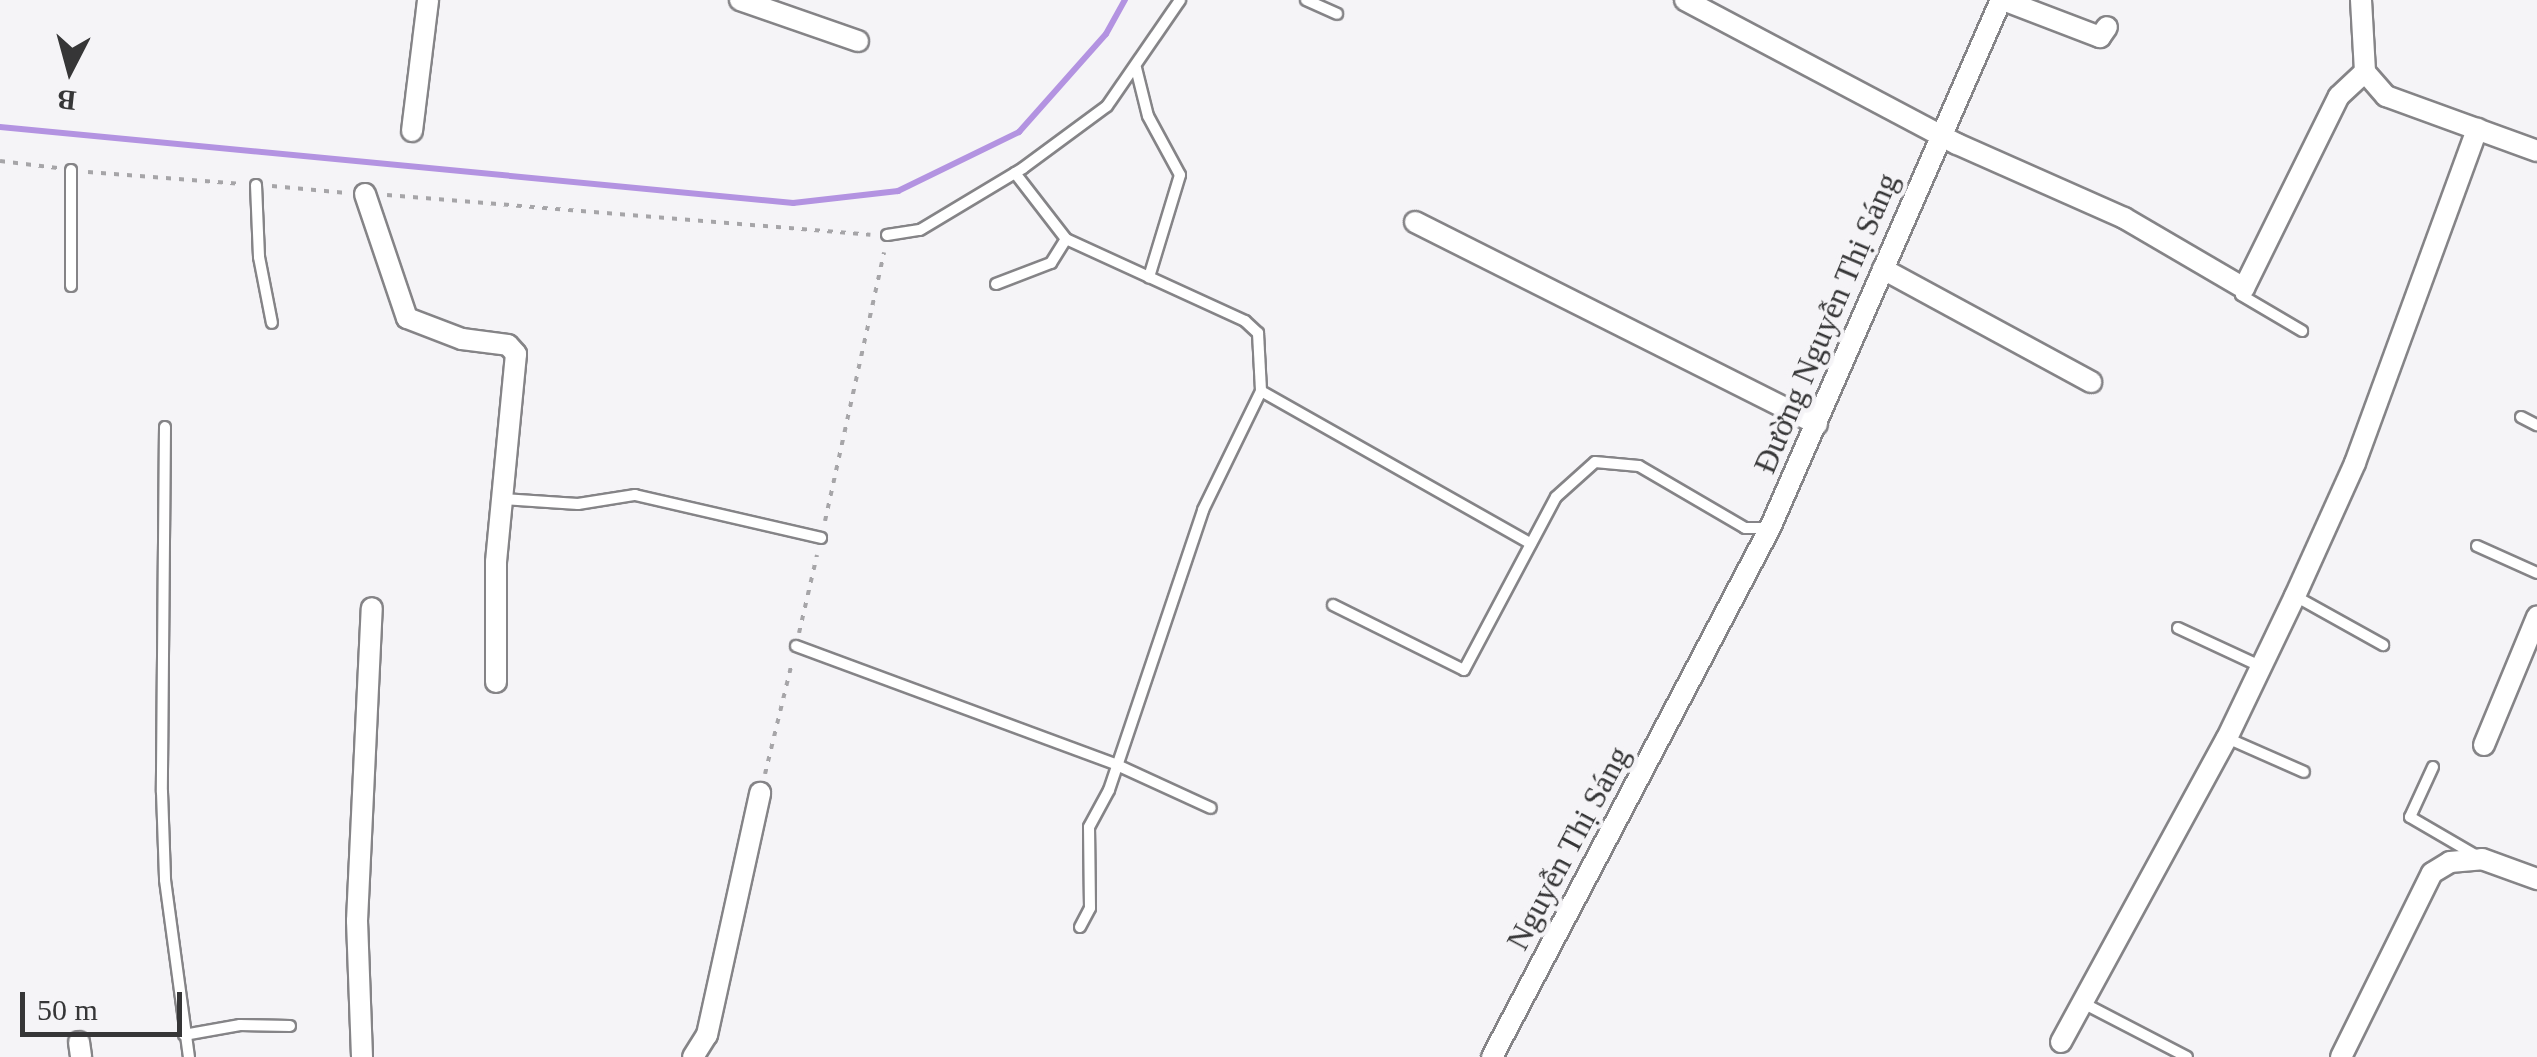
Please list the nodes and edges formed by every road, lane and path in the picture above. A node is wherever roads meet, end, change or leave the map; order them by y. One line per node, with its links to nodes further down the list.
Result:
1 (428, 0): 14 (street)
2 (740, 0): 10 (street)
3 (1180, 0): 11 (lane)
4 (1306, 0): 8 (lane)
5 (1685, 0): 15 (street)
6 (2002, 0): 9 (street); 15 (street, Đường Nguyễn Thị Sáng)
7 (2361, 0): 12 (street)
8 (1337, 14)
9 (2107, 26)
10 (858, 41)
11 (1136, 68): 19 (lane); 26 (lane)
12 (2365, 72): 13 (street); 29 (street)
13 (2477, 129): 16 (street); 44 (street)
14 (412, 131)
15 (1940, 135): 25 (street, Đường Nguyễn Thị Sáng); 29 (street)
16 (2537, 151)
17 (0, 160): 18 (path)
18 (71, 170): 20 (path); 28 (lane)
19 (1015, 173): 23 (lane); 24 (lane)
20 (256, 185): 21 (path); 30 (lane)
21 (365, 194): 23 (path); 38 (street)
22 (1415, 222): 35 (street)
23 (887, 235): 40 (path)
24 (1066, 239): 26 (lane); 27 (lane)
25 (1883, 269): 32 (street); 35 (street, Đường Nguyễn Thị Sáng)
26 (1148, 277): 33 (lane)
27 (996, 284)
28 (71, 286)
29 (2244, 288): 31 (lane)
30 (272, 324)
31 (2302, 331)
32 (2091, 382)
33 (1261, 391): 41 (lane); 56 (lane)
34 (2521, 417): 36 (lane)
35 (1817, 424): 39 (street, Đường Nguyễn Thị Sáng)
36 (2537, 425)
37 (166, 427): 66 (lane)
38 (501, 499): 40 (lane); 53 (street)
39 (1770, 528): 41 (lane); 51 (street, Đường Nguyễn Thị Sáng)
40 (820, 538): 50 (path)
41 (1531, 544): 45 (lane)
42 (2477, 546): 43 (lane)
43 (2537, 572)
44 (2295, 596): 49 (lane); 52 (street)
45 (1334, 605)
46 (372, 608): 69 (street)
47 (2537, 618): 55 (street)
48 (2178, 628): 52 (lane)
49 (2383, 644)
50 (796, 646): 56 (lane); 59 (path)
51 (1698, 666): 71 (street, Nguyễn Thị Sáng)
52 (2262, 666): 54 (street)
53 (496, 682)
54 (2227, 738): 58 (lane); 64 (street)
55 (2484, 746)
56 (1117, 765): 60 (lane); 63 (lane)
57 (2432, 766): 61 (lane)
58 (2304, 772)
59 (760, 794): 70 (street)
60 (1211, 808)
61 (2482, 859): 62 (street); 73 (street)
62 (2537, 880)
63 (1080, 927)
64 (2082, 1002): 67 (street); 72 (lane)
65 (290, 1026): 66 (lane)
66 (184, 1034): 68 (lane)
67 (2062, 1042)
68 (189, 1057)
69 (362, 1057)
70 (693, 1057)
71 (1492, 1057)
72 (2187, 1057)
73 (2341, 1057)

